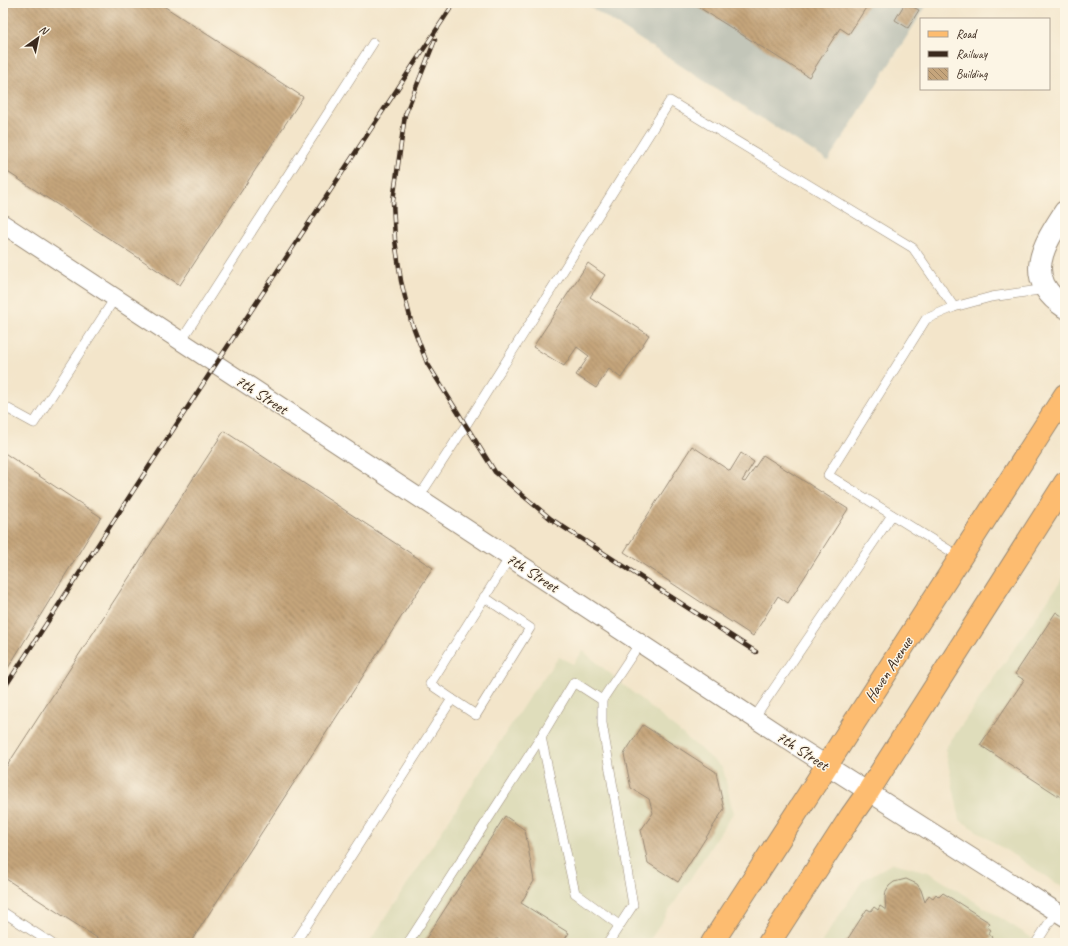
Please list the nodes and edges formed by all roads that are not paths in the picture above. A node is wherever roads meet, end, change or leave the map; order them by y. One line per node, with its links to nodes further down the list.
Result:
1 (373, 43): 8 (lane)
2 (1065, 212): 4 (street)
3 (3, 224): 5 (street, 7th Street)
4 (1046, 290): 6 (lane); 7 (street)
5 (115, 298): 8 (street, 7th Street); 10 (lane)
6 (954, 307): 12 (lane); 13 (lane)
7 (1065, 308)
8 (181, 341): 12 (street, 7th Street)
9 (1065, 395): 15 (main road, Haven Avenue)
10 (3, 406)
11 (1065, 483): 23 (main road)
12 (418, 497): 14 (street, 7th Street)
13 (892, 515): 15 (lane); 20 (lane)
14 (510, 557): 16 (lane); 17 (street, 7th Street)
15 (960, 557): 22 (main road, Haven Avenue)
16 (484, 597): 18 (lane); 18 (lane)
17 (640, 643): 19 (lane); 20 (street, 7th Street)
18 (452, 699): 28 (lane)
19 (602, 700): 21 (lane); 26 (lane)
20 (754, 718): 22 (street, 7th Street)
21 (541, 737): 26 (lane); 29 (lane)
22 (827, 766): 23 (street, 7th Street); 31 (main road, Haven Avenue)
23 (868, 792): 25 (street, 7th Street); 32 (main road)
24 (3, 912): 27 (lane)
25 (1061, 915): 33 (lane)
26 (619, 925): 30 (lane)
27 (51, 943)
28 (295, 943)
29 (408, 943)
30 (608, 943)
31 (712, 943)
32 (769, 943)
33 (1036, 943)

